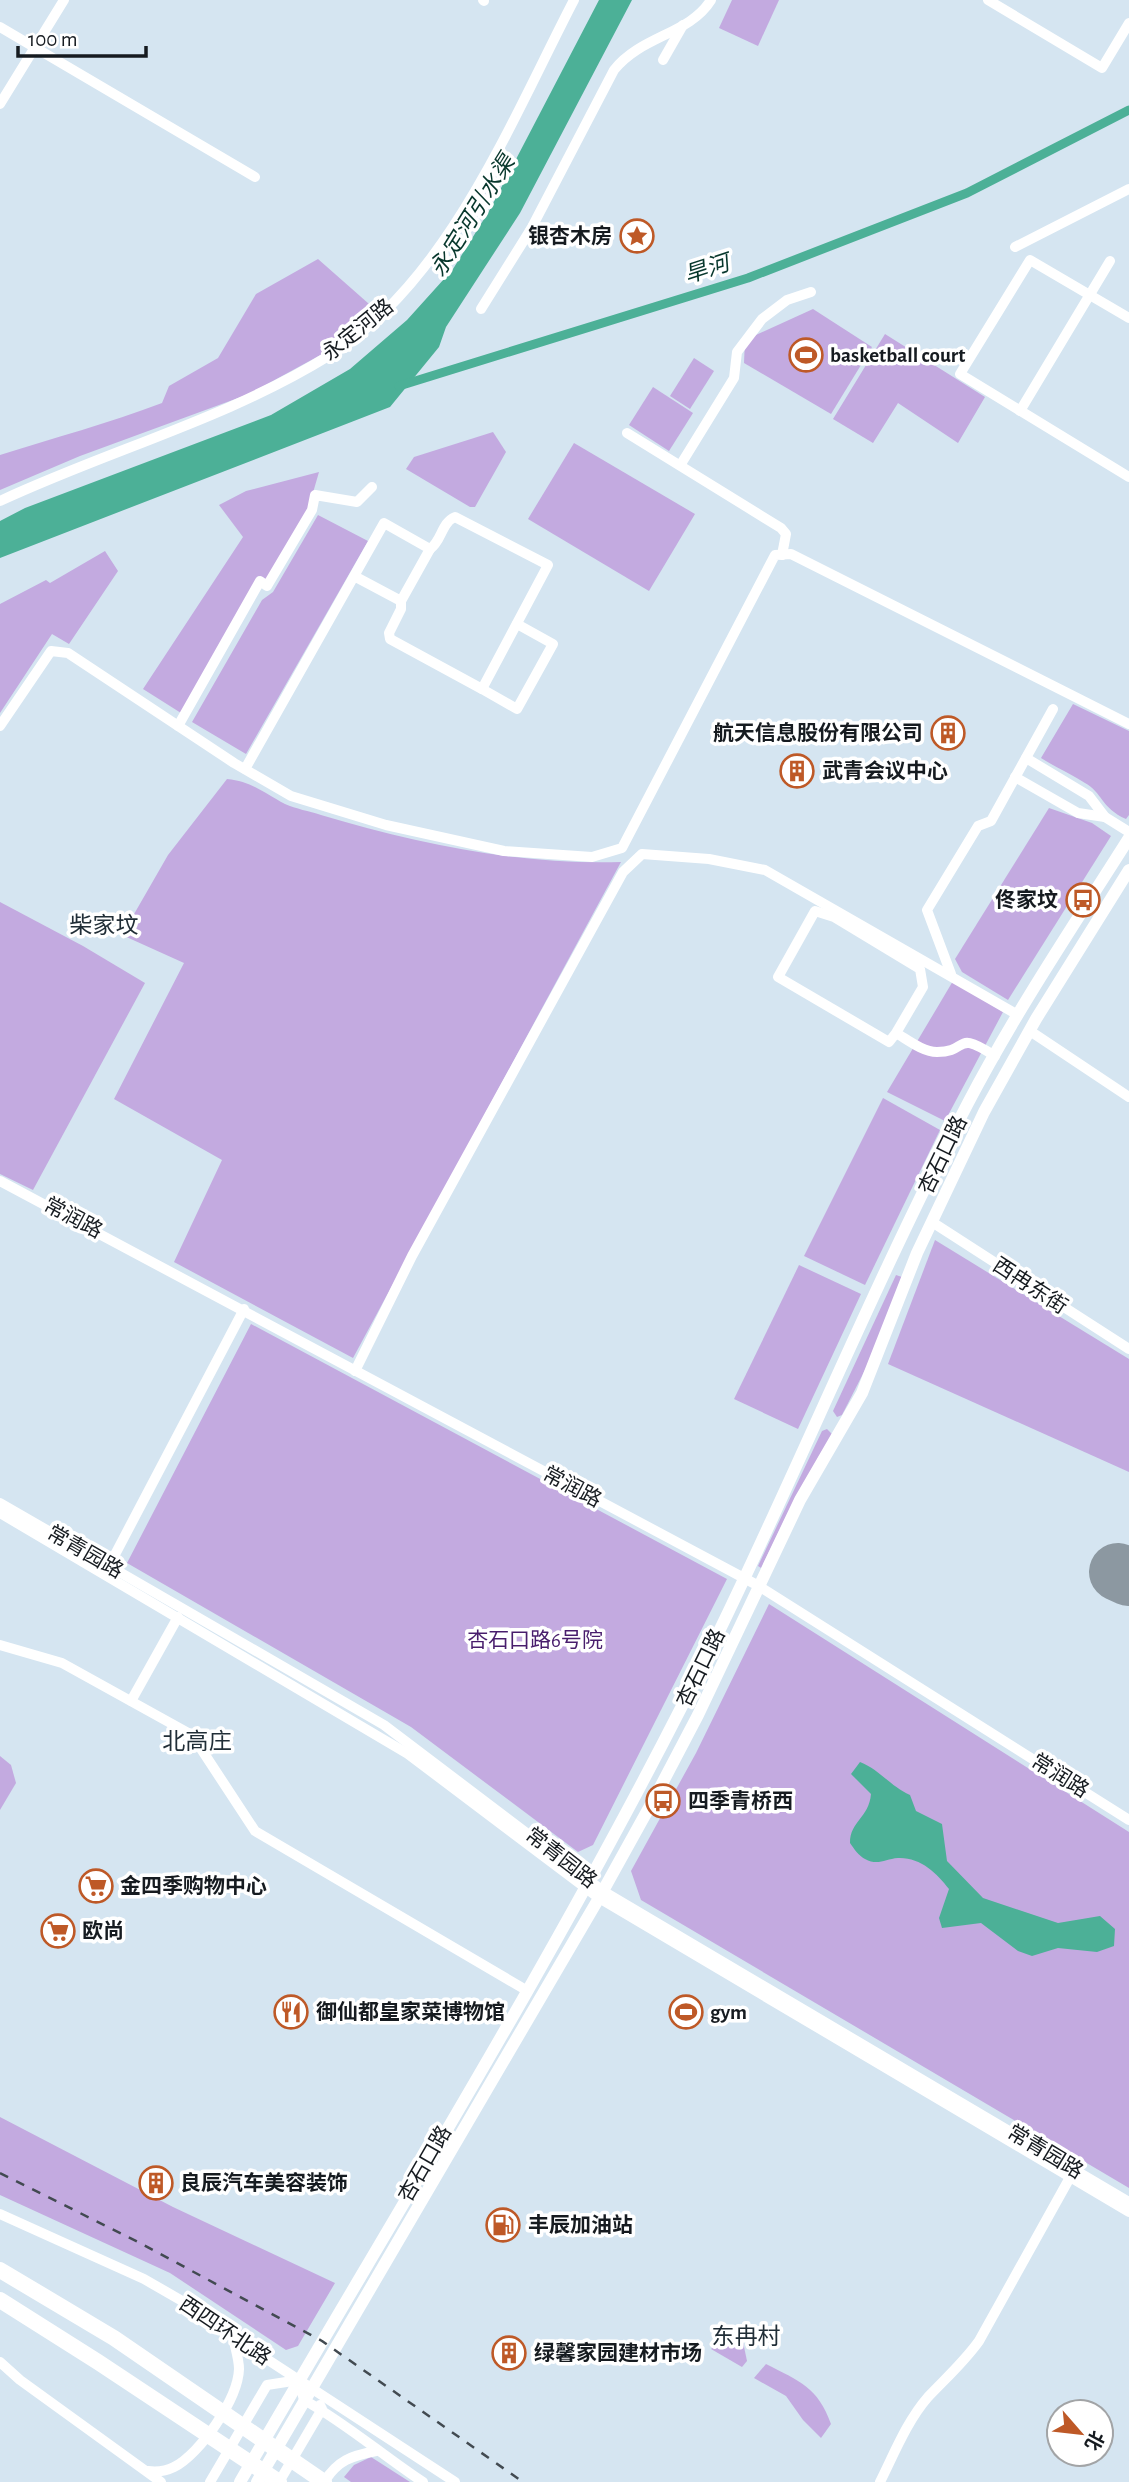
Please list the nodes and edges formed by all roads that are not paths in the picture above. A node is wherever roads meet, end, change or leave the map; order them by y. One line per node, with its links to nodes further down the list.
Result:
1 (64, 0): 8 (street)
2 (574, 0): 24 (street, 永定河路)
3 (711, 0): 6 (street)
4 (988, 0): 5 (street)
5 (1129, 23)
6 (683, 25): 9 (street); 17 (street)
7 (0, 27): 8 (street)
8 (34, 47): 10 (street); 11 (street)
9 (663, 60)
10 (0, 104)
11 (255, 177)
12 (1129, 189): 13 (street)
13 (1015, 247)
14 (1110, 261): 16 (street)
15 (811, 292): 21 (street)
16 (1089, 295): 18 (street); 19 (street); 19 (street)
17 (481, 309)
18 (1129, 318)
19 (1020, 411): 22 (street)
20 (627, 433): 21 (street)
21 (681, 464): 26 (street)
22 (1129, 477)
23 (372, 487): 34 (street)
24 (0, 501)
25 (430, 549): 27 (street); 28 (street); 29 (street)
26 (782, 555): 32 (street); 41 (street)
27 (354, 576): 28 (street); 36 (street)
28 (401, 601): 30 (street)
29 (517, 624): 30 (street); 30 (street)
30 (482, 689)
31 (1053, 709): 35 (street)
32 (1129, 724)
33 (0, 726): 34 (street)
34 (178, 726): 36 (street)
35 (1026, 758): 37 (street); 38 (street)
36 (246, 769): 41 (street)
37 (1015, 777): 38 (street); 45 (street)
38 (1105, 817): 39 (street)
39 (1129, 832)
40 (1129, 838): 46 (main road, 杏石口路)
41 (622, 848): 42 (street)
42 (635, 860): 44 (street); 55 (street)
43 (1129, 870): 47 (main road, 杏石口路)
44 (822, 908): 45 (street); 48 (street); 48 (street)
45 (951, 974): 46 (street)
46 (1018, 1014): 49 (main road, 杏石口路)
47 (1030, 1031): 50 (street); 52 (main road, 杏石口路)
48 (896, 1032): 49 (street)
49 (995, 1056): 59 (main road, 杏石口路)
50 (1129, 1097)
51 (0, 1181): 53 (street, 常润路)
52 (932, 1222): 54 (street, 西冉东街); 60 (main road, 杏石口路)
53 (244, 1309): 55 (street, 常润路); 58 (street)
54 (1129, 1349)
55 (355, 1371): 59 (street, 常润路)
56 (0, 1503): 58 (street, 常青园路)
57 (0, 1513): 61 (street, 常青园路)
58 (109, 1566): 65 (street, 常青园路)
59 (745, 1579): 60 (street, 常润路); 65 (main road, 杏石口路)
60 (757, 1586): 64 (street, 常润路); 66 (main road, 杏石口路)
61 (178, 1617): 63 (street); 65 (street, 常青园路)
62 (0, 1645): 63 (street)
63 (131, 1701): 67 (street)
64 (1129, 1820)
65 (588, 1884): 66 (street, 常青园路); 67 (main road, 杏石口路)
66 (601, 1894): 68 (street, 常青园路); 77 (main road, 杏石口路)
67 (526, 1990): 76 (main road, 杏石口路)
68 (1073, 2173): 69 (street, 常青园路); 70 (street, 常青园路); 92 (street)
69 (1129, 2202)
70 (1129, 2212)
71 (0, 2214): 74 (street, 西四环北路)
72 (0, 2270): 89 (highway)
73 (0, 2300): 88 (highway)
74 (233, 2337): 76 (street, 西四环北路); 83 (street)
75 (0, 2361): 83 (street)
76 (299, 2381): 77 (street, 西四环北路); 78 (street); 85 (street); 86 (main road, 杏石口路)
77 (312, 2386): 78 (main road, 杏石口路); 79 (street); 81 (street)
78 (304, 2400): 79 (street); 87 (main road, 杏石口路)
79 (322, 2409): 80 (street); 88 (street)
80 (356, 2431): 81 (street); 82 (street)
81 (399, 2447): 91 (street)
82 (376, 2451): 89 (street); 90 (street)
83 (148, 2472): 84 (street)
84 (161, 2482)
85 (210, 2482)
86 (240, 2482)
87 (257, 2482)
88 (279, 2482)
89 (324, 2482)
90 (423, 2482)
91 (454, 2482)
92 (880, 2482)

